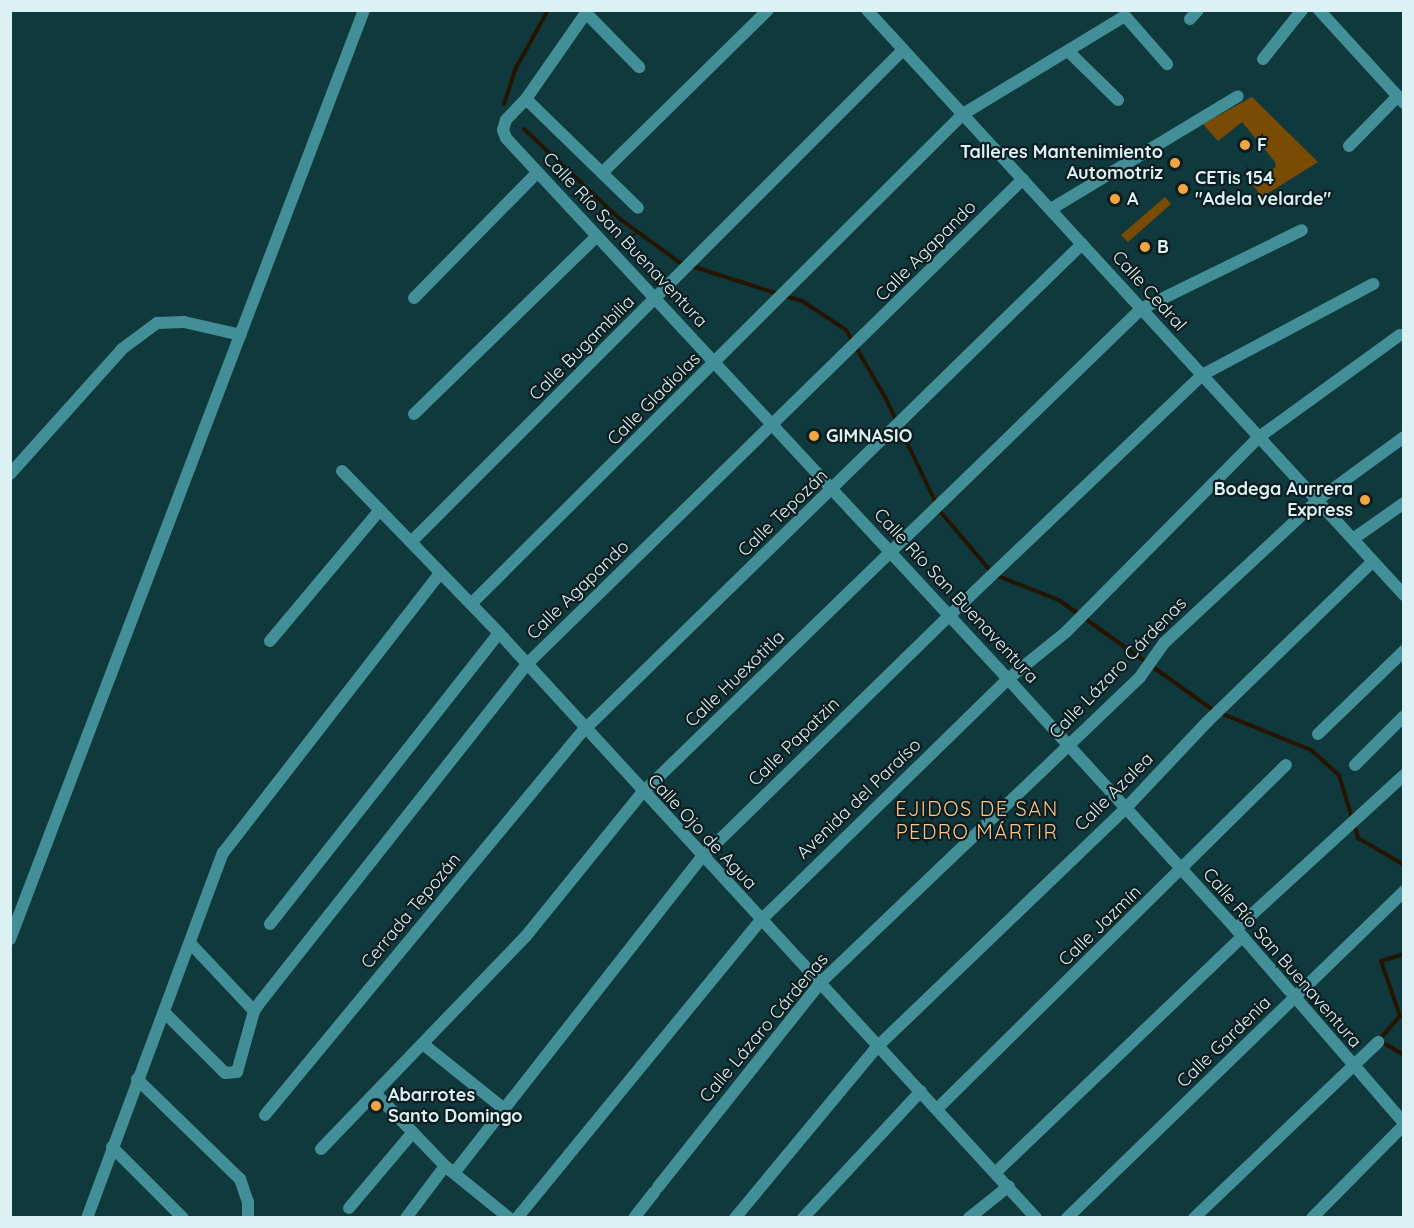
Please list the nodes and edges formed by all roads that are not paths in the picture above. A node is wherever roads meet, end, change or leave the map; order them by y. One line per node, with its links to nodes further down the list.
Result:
1 (364, 10): 30 (street)
2 (768, 10): 19 (street)
3 (867, 10): 7 (street, Calle Cedral)
4 (1302, 10): 9 (street)
5 (1319, 10): 15 (street)
6 (587, 11): 11 (street); 13 (street)
7 (903, 50): 16 (street, Calle Cedral); 28 (street, Calle Bugambilia)
8 (1068, 51): 10 (street, Calle Gladiolas); 14 (street); 16 (street, Calle Gladiolas)
9 (1263, 59)
10 (1167, 64)
11 (639, 67)
12 (1238, 96): 22 (street)
13 (526, 99): 18 (street, Calle Río San Buenaventura); 19 (street)
14 (1118, 100)
15 (1401, 100): 17 (street)
16 (963, 114): 20 (street, Calle Cedral); 32 (street, Calle Gladiolas)
17 (1349, 146)
18 (537, 173): 24 (street, Calle Río San Buenaventura); 27 (street)
19 (602, 173): 21 (street)
20 (1023, 179): 22 (street, Calle Cedral); 35 (street, Calle Agapando)
21 (638, 208)
22 (1051, 209): 25 (street, Calle Cedral)
23 (1302, 230): 29 (street, Calle Huexotitla)
24 (596, 237): 28 (street, Calle Río San Buenaventura); 34 (street)
25 (1083, 244): 29 (street, Calle Cedral); 40 (street, Calle Tepozán)
26 (1373, 284): 33 (street, Calle Papatzin)
27 (414, 298)
28 (656, 300): 32 (street, Calle Río San Buenaventura); 45 (street, Calle Bugambilia)
29 (1141, 309): 33 (street, Calle Cedral); 46 (street, Calle Huexotitla)
30 (241, 335): 39 (street); 70 (street)
31 (1400, 335): 36 (street, Avenida del Paraíso)
32 (716, 363): 35 (street, Calle Río San Buenaventura); 50 (street, Calle Gladiolas)
33 (1202, 375): 36 (street, Calle Cedral); 51 (street, Calle Papatzin)
34 (414, 414)
35 (775, 424): 40 (street, Calle Río San Buenaventura); 55 (street, Calle Agapando)
36 (1259, 437): 41 (street, Calle Cedral); 56 (street, Avenida del Paraíso)
37 (1404, 437): 41 (street, Calle Lázaro Cárdenas)
38 (342, 471): 43 (street, Calle Ojo de Agua)
39 (10, 474)
40 (833, 490): 46 (street, Calle Río San Buenaventura); 58 (street, Calle Tepozán)
41 (1318, 499): 44 (street, Calle Cedral); 60 (street, Calle Lázaro Cárdenas)
42 (1404, 503): 44 (street)
43 (380, 510): 45 (street, Calle Ojo de Agua); 53 (street)
44 (1353, 539): 47 (street, Calle Cedral)
45 (411, 542): 48 (street, Calle Ojo de Agua)
46 (892, 553): 51 (street, Calle Río San Buenaventura); 64 (street, Calle Huexotitla)
47 (1372, 561): 49 (street, Calle Cedral); 65 (street, Calle Azalea)
48 (440, 573): 50 (street, Calle Ojo de Agua); 74 (street)
49 (1404, 595)
50 (471, 604): 52 (street, Calle Ojo de Agua)
51 (949, 616): 56 (street, Calle Río San Buenaventura); 66 (street, Calle Papatzin)
52 (499, 633): 55 (street, Calle Ojo de Agua); 71 (street)
53 (270, 641)
54 (1404, 651): 59 (street)
55 (526, 665): 58 (street, Calle Ojo de Agua); 77 (street, Calle Agapando)
56 (1008, 679): 60 (street, Calle Río San Buenaventura); 69 (street, Avenida del Paraíso)
57 (1404, 716): 62 (street)
58 (584, 730): 64 (street, Calle Ojo de Agua); 88 (street, Cerrada Tepozán)
59 (1318, 734)
60 (1069, 746): 65 (street, Calle Río San Buenaventura); 75 (street, Calle Lázaro Cárdenas)
61 (1286, 765): 67 (street, Calle Jazmín)
62 (1355, 765)
63 (1404, 775): 72 (street)
64 (642, 793): 66 (street, Calle Ojo de Agua); 80 (street, Calle Huexotitla)
65 (1125, 808): 67 (street, Calle Río San Buenaventura); 81 (street, Calle Azalea)
66 (702, 857): 69 (street, Calle Ojo de Agua); 86 (street, Calle Papatzin)
67 (1182, 872): 72 (street, Calle Río San Buenaventura); 87 (street, Calle Jazmín)
68 (1403, 891): 76 (street, Calle Gardenia)
69 (760, 921): 75 (street, Calle Ojo de Agua); 102 (street, Avenida del Paraíso)
70 (13, 924): 73 (street)
71 (270, 924)
72 (1239, 933): 76 (street, Calle Río San Buenaventura); 94 (street)
73 (10, 939)
74 (190, 943): 77 (street); 78 (street)
75 (820, 983): 81 (street, Calle Ojo de Agua); 103 (street, Calle Lázaro Cárdenas)
76 (1296, 998): 82 (street, Calle Río San Buenaventura); 108 (street, Calle Gardenia)
77 (254, 1011): 78 (street, Calle Agapando)
78 (164, 1012): 83 (street)
79 (1378, 1042): 82 (street)
80 (423, 1044): 85 (street, Calle Huexotitla); 86 (street)
81 (878, 1046): 84 (street, Calle Ojo de Agua); 104 (street, Calle Azalea)
82 (1352, 1066): 89 (street, Calle Río San Buenaventura); 109 (street)
83 (137, 1079): 91 (street); 99 (street)
84 (921, 1092): 87 (street, Calle Ojo de Agua); 105 (street)
85 (376, 1094): 90 (street); 92 (street, Calle Huexotitla)
86 (503, 1108): 93 (street, Calle Papatzin)
87 (937, 1109): 94 (street, Calle Ojo de Agua)
88 (266, 1115)
89 (1404, 1124): 110 (street)
90 (413, 1132): 93 (street); 96 (street)
91 (112, 1147): 97 (street); 98 (street)
92 (321, 1149)
93 (450, 1170): 100 (street, Calle Papatzin); 101 (street)
94 (996, 1172): 95 (street, Calle Ojo de Agua)
95 (1009, 1186): 106 (street); 107 (street, Calle Ojo de Agua)
96 (349, 1209)
97 (88, 1217)
98 (183, 1218)
99 (248, 1218)
100 (406, 1218)
101 (509, 1218)
102 (517, 1218)
103 (634, 1218)
104 (735, 1218)
105 (803, 1218)
106 (969, 1218)
107 (1036, 1218)
108 (1067, 1218)
109 (1194, 1218)
110 (1312, 1218)

